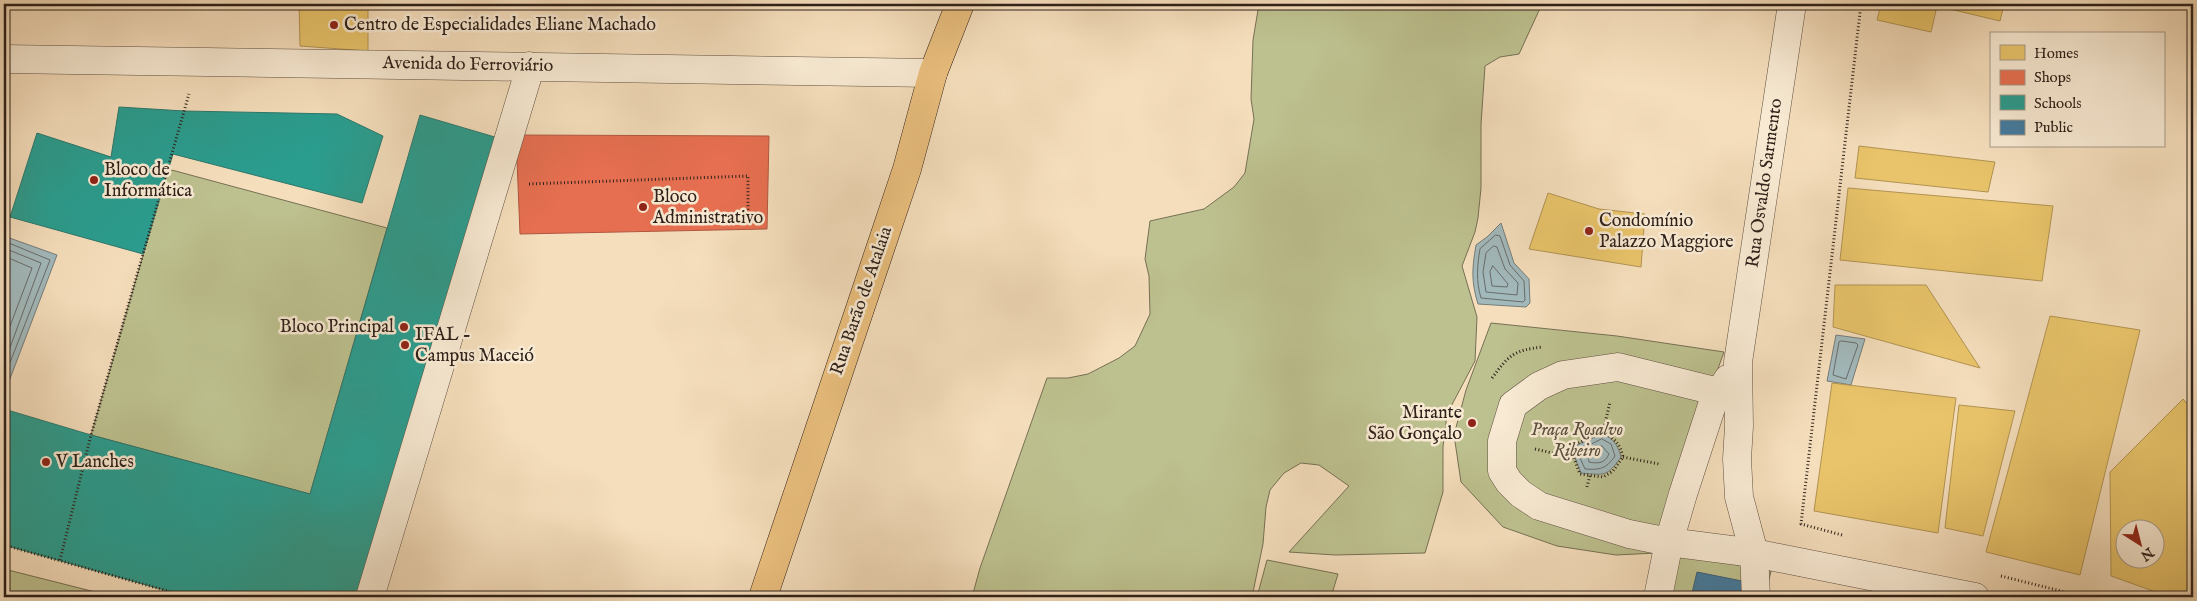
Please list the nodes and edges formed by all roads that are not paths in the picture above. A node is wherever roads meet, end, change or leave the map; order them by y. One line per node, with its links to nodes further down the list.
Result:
1 (960, 4): 5 (main road, Rua Barão de Atalaia)
2 (1792, 4): 6 (street, Rua Osvaldo Sarmento)
3 (4, 59): 4 (street, Avenida do Ferroviário)
4 (529, 66): 5 (street, Avenida do Ferroviário); 10 (street)
5 (933, 74): 11 (main road, Rua Barão de Atalaia)
6 (1738, 362): 7 (street, Rua Osvaldo Sarmento); 9 (street, Rua Osvaldo Sarmento)
7 (1719, 392): 8 (street, Rua Osvaldo Sarmento); 8 (street)
8 (1669, 542): 9 (street); 12 (street, Rua Osvaldo Sarmento)
9 (1754, 553): 13 (street, Rua Osvaldo Sarmento); 14 (street)
10 (370, 597)
11 (763, 597)
12 (1658, 597)
13 (1756, 597)
14 (1975, 597)

